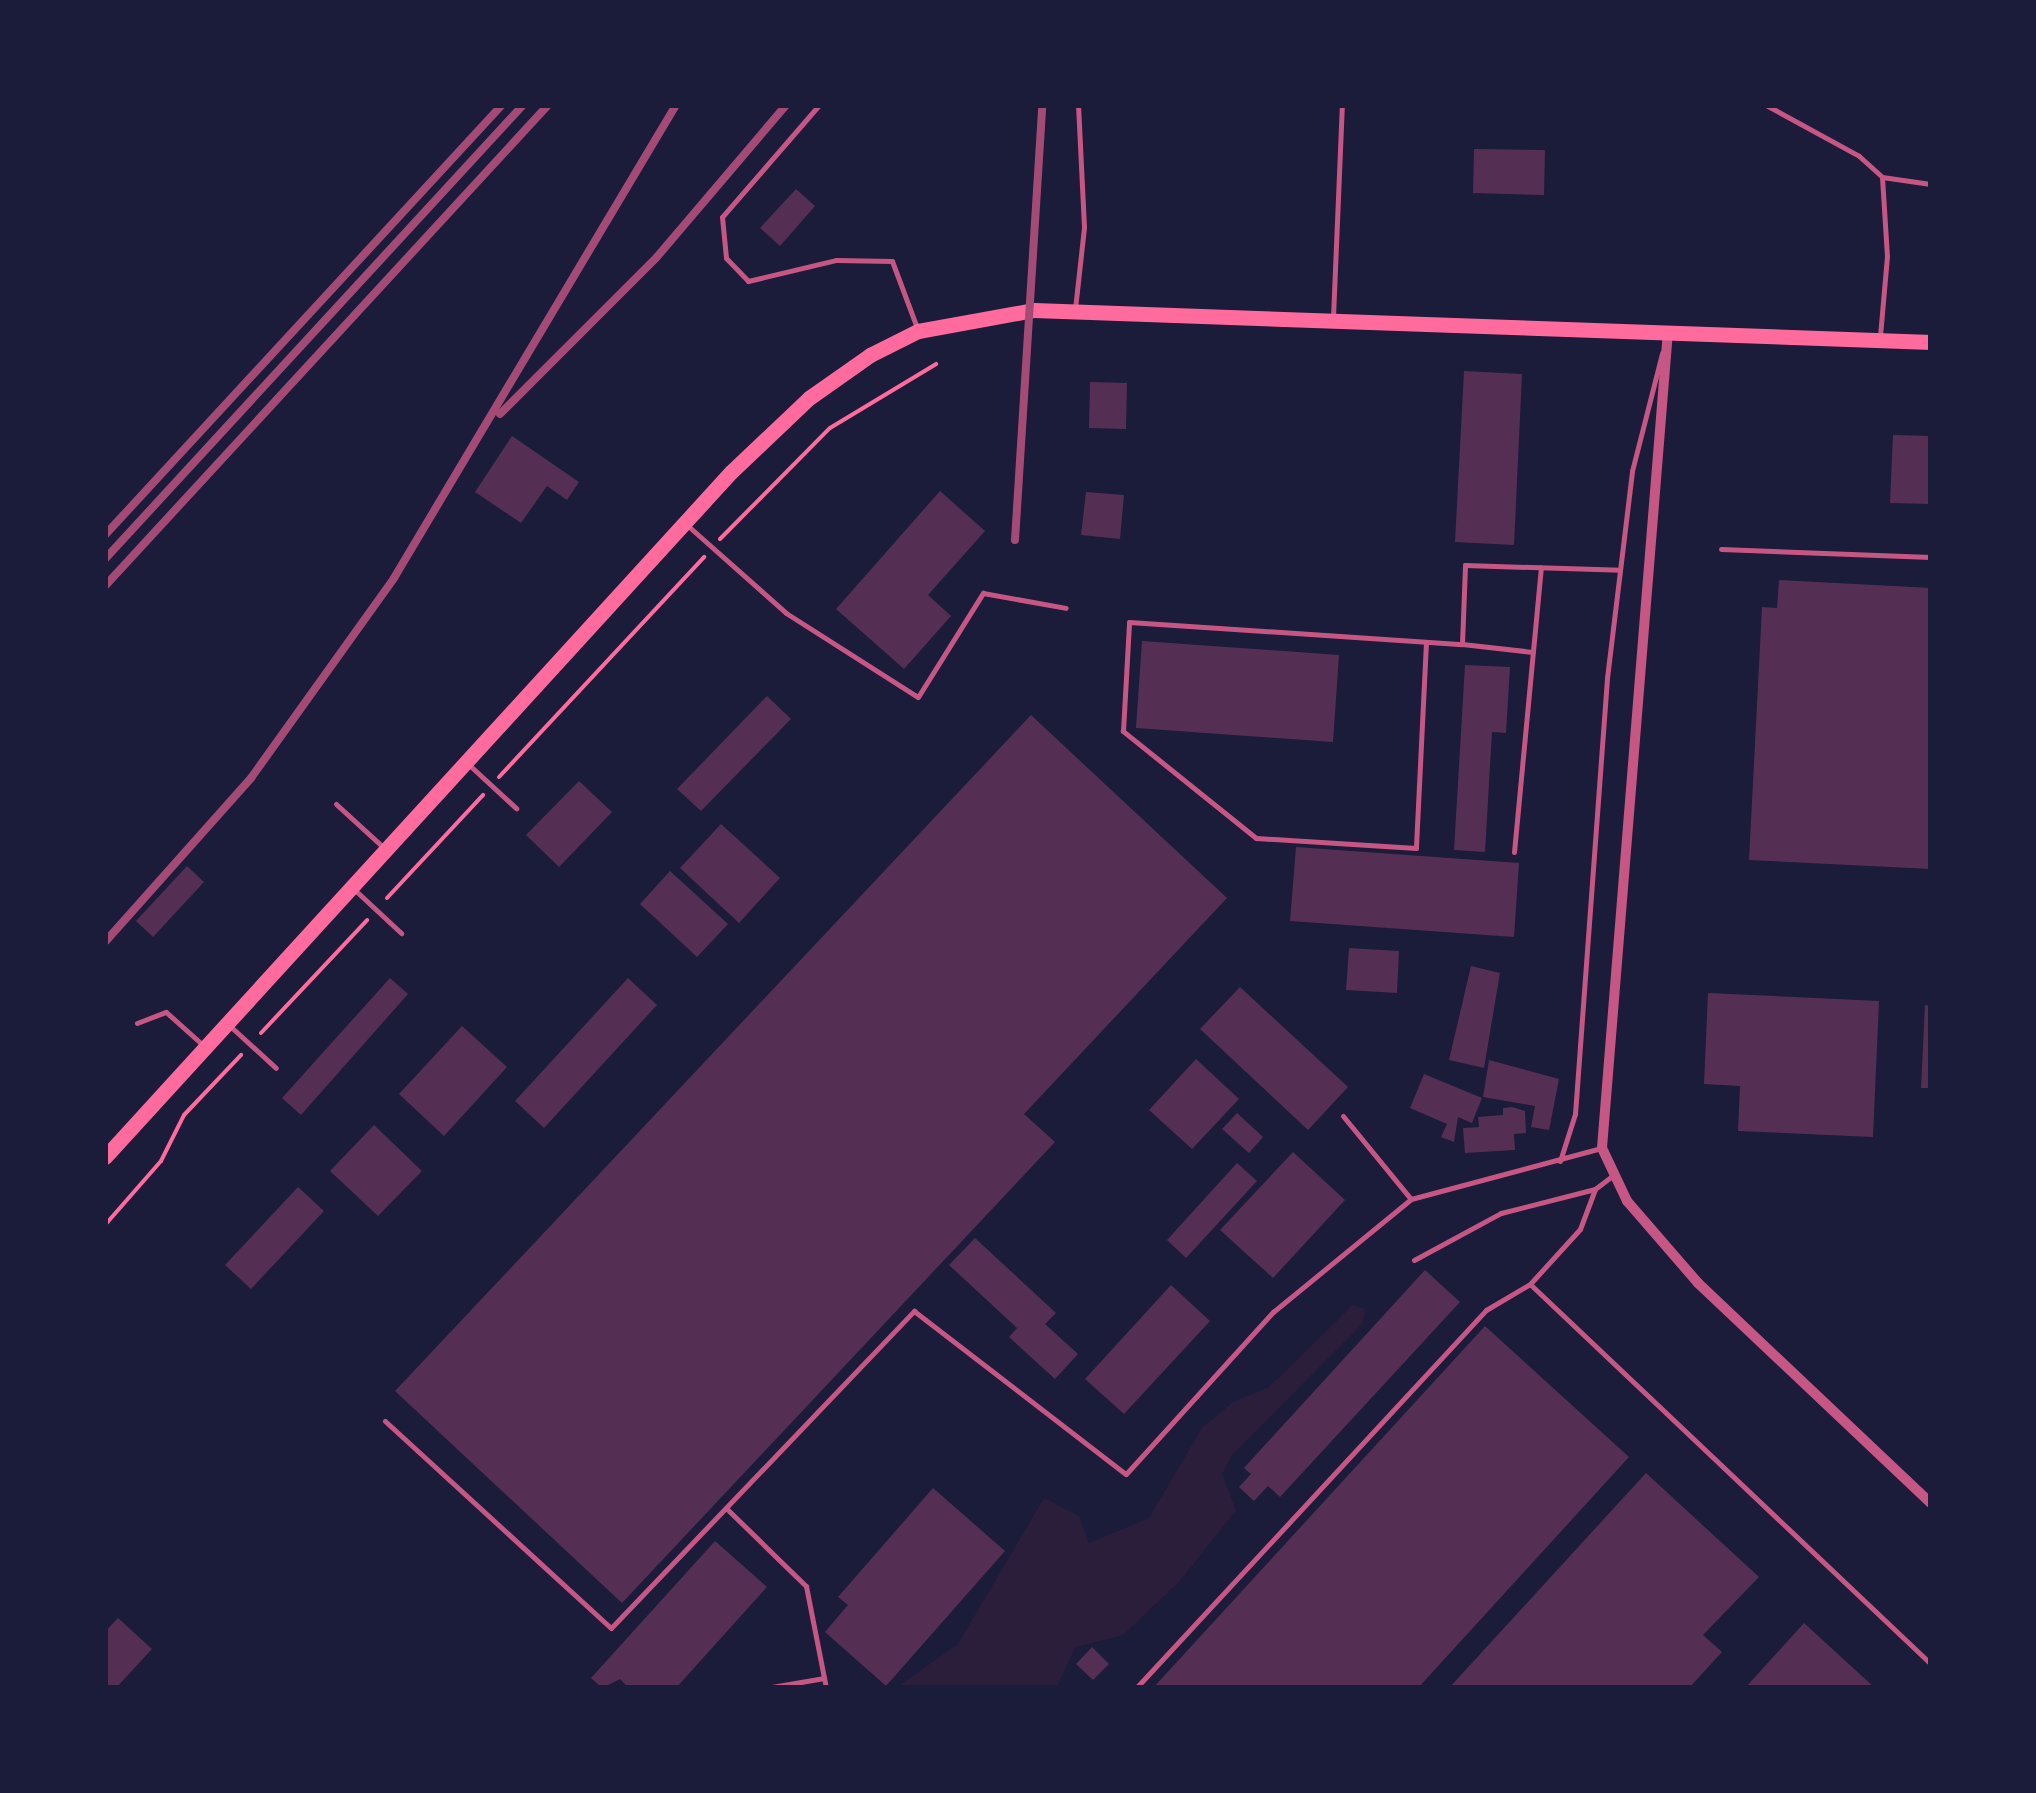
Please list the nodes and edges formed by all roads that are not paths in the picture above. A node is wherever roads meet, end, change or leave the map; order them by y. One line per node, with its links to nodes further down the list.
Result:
1 (819, 105): 9 (lane)
2 (1078, 105): 7 (lane)
3 (1342, 105): 8 (lane)
4 (1766, 105): 5 (lane)
5 (1882, 178): 6 (lane); 11 (lane)
6 (1931, 184)
7 (1075, 312): 8 (main road); 9 (main road)
8 (1333, 320): 10 (main road)
9 (918, 331): 13 (main road)
10 (1668, 331): 11 (main road); 17 (lane); 34 (street)
11 (1879, 339): 12 (main road)
12 (1931, 342)
13 (685, 523): 18 (lane); 22 (main road)
14 (1721, 549): 15 (lane)
15 (1931, 557)
16 (1541, 568): 17 (lane); 20 (lane); 21 (lane)
17 (1620, 570): 36 (lane)
18 (1066, 608)
19 (1426, 642): 19 (lane); 20 (lane)
20 (1462, 644): 21 (lane)
21 (1533, 652): 26 (lane)
22 (466, 762): 24 (lane); 25 (main road)
23 (336, 804): 25 (lane)
24 (516, 808)
25 (386, 850): 27 (main road)
26 (1514, 852)
27 (352, 887): 28 (lane); 30 (main road)
28 (401, 933)
29 (137, 1023): 31 (lane)
30 (226, 1023): 31 (main road); 32 (lane)
31 (205, 1047): 35 (main road)
32 (276, 1068)
33 (1342, 1116): 39 (lane)
34 (1602, 1148): 36 (lane); 37 (street)
35 (105, 1158)
36 (1560, 1162): 39 (lane)
37 (1614, 1174): 38 (lane); 43 (street)
38 (1595, 1190): 40 (lane); 41 (lane)
39 (1411, 1199): 44 (lane)
40 (1414, 1260)
41 (1530, 1284): 45 (lane); 49 (lane)
42 (385, 1421): 44 (lane)
43 (1931, 1503)
44 (726, 1508): 46 (lane)
45 (1931, 1664)
46 (824, 1678): 47 (lane); 48 (lane)
47 (766, 1688)
48 (826, 1688)
49 (1136, 1688)

